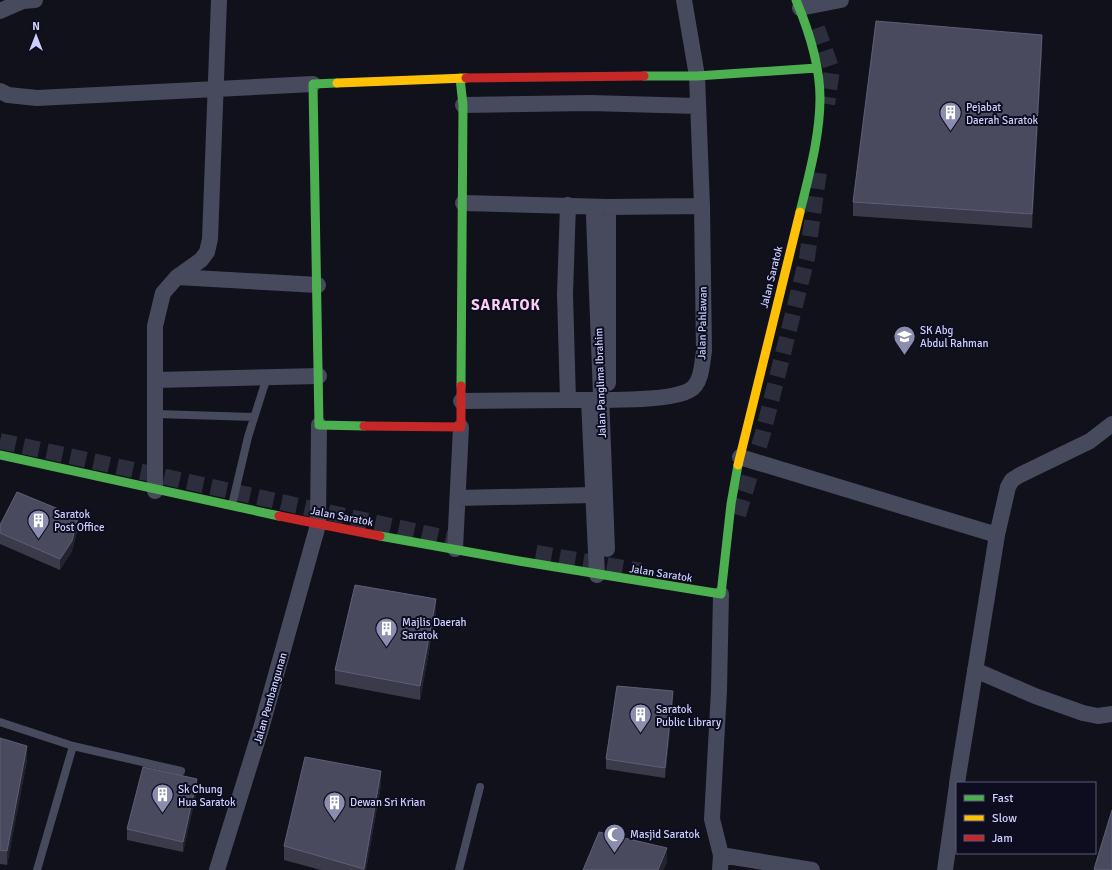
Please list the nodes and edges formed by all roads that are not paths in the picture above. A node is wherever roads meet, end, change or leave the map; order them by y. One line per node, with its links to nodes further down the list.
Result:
1 (35, 0): 6 (street)
2 (219, 0): 11 (street)
3 (684, 0): 8 (street, Jalan Pahlawan)
4 (841, 0): 5 (street)
5 (798, 4): 7 (street, Jalan Saratok)
6 (0, 11)
7 (817, 68): 8 (street); 35 (street, Jalan Saratok)
8 (697, 76): 9 (street); 14 (street, Jalan Pahlawan)
9 (460, 78): 10 (street); 13 (street)
10 (313, 84): 11 (street); 21 (street)
11 (217, 89): 12 (street); 20 (street)
12 (0, 91)
13 (463, 105): 14 (street); 15 (street)
14 (697, 106): 17 (street, Jalan Pahlawan)
15 (463, 203): 16 (street); 28 (street)
16 (568, 205): 18 (street); 25 (street)
17 (702, 206): 18 (street); 27 (street, Jalan Pahlawan)
18 (608, 207): 27 (street)
19 (594, 216): 42 (street, Jalan Panglima Ibrahim, bridge)
20 (177, 277): 21 (street); 24 (street)
21 (318, 285): 22 (street)
22 (319, 376): 23 (street); 32 (street)
23 (267, 377): 24 (street); 30 (lane)
24 (156, 380): 29 (street)
25 (568, 400): 26 (street, Jalan Pahlawan); 28 (street, Jalan Pahlawan)
26 (589, 400): 27 (street, Jalan Pahlawan); 37 (street)
27 (608, 400)
28 (461, 401): 33 (street)
29 (156, 414): 30 (lane); 36 (street)
30 (254, 417): 39 (lane)
31 (1112, 424): 41 (street)
32 (319, 425): 33 (street); 40 (street, Jalan Pembangunan)
33 (461, 427): 38 (street)
34 (0, 455): 36 (street, Jalan Saratok)
35 (740, 457): 41 (street); 45 (street, Jalan Saratok)
36 (155, 491): 39 (street, Jalan Saratok)
37 (593, 495): 38 (street); 44 (street)
38 (458, 498): 43 (street)
39 (231, 507): 40 (street, Jalan Saratok)
40 (318, 524): 43 (street, Jalan Saratok); 56 (street, Jalan Pembangunan)
41 (997, 535): 46 (street)
42 (607, 549)
43 (455, 550): 44 (street, Jalan Saratok)
44 (597, 575): 45 (street, Jalan Saratok)
45 (721, 594): 54 (street)
46 (975, 670): 47 (street); 51 (street)
47 (1112, 714)
48 (0, 722): 49 (lane)
49 (73, 746): 50 (lane); 55 (lane)
50 (181, 771)
51 (957, 782)
52 (480, 787): 57 (lane)
53 (956, 791): 59 (street)
54 (720, 862): 58 (street)
55 (37, 870)
56 (217, 870)
57 (459, 870)
58 (812, 870)
59 (945, 870)

